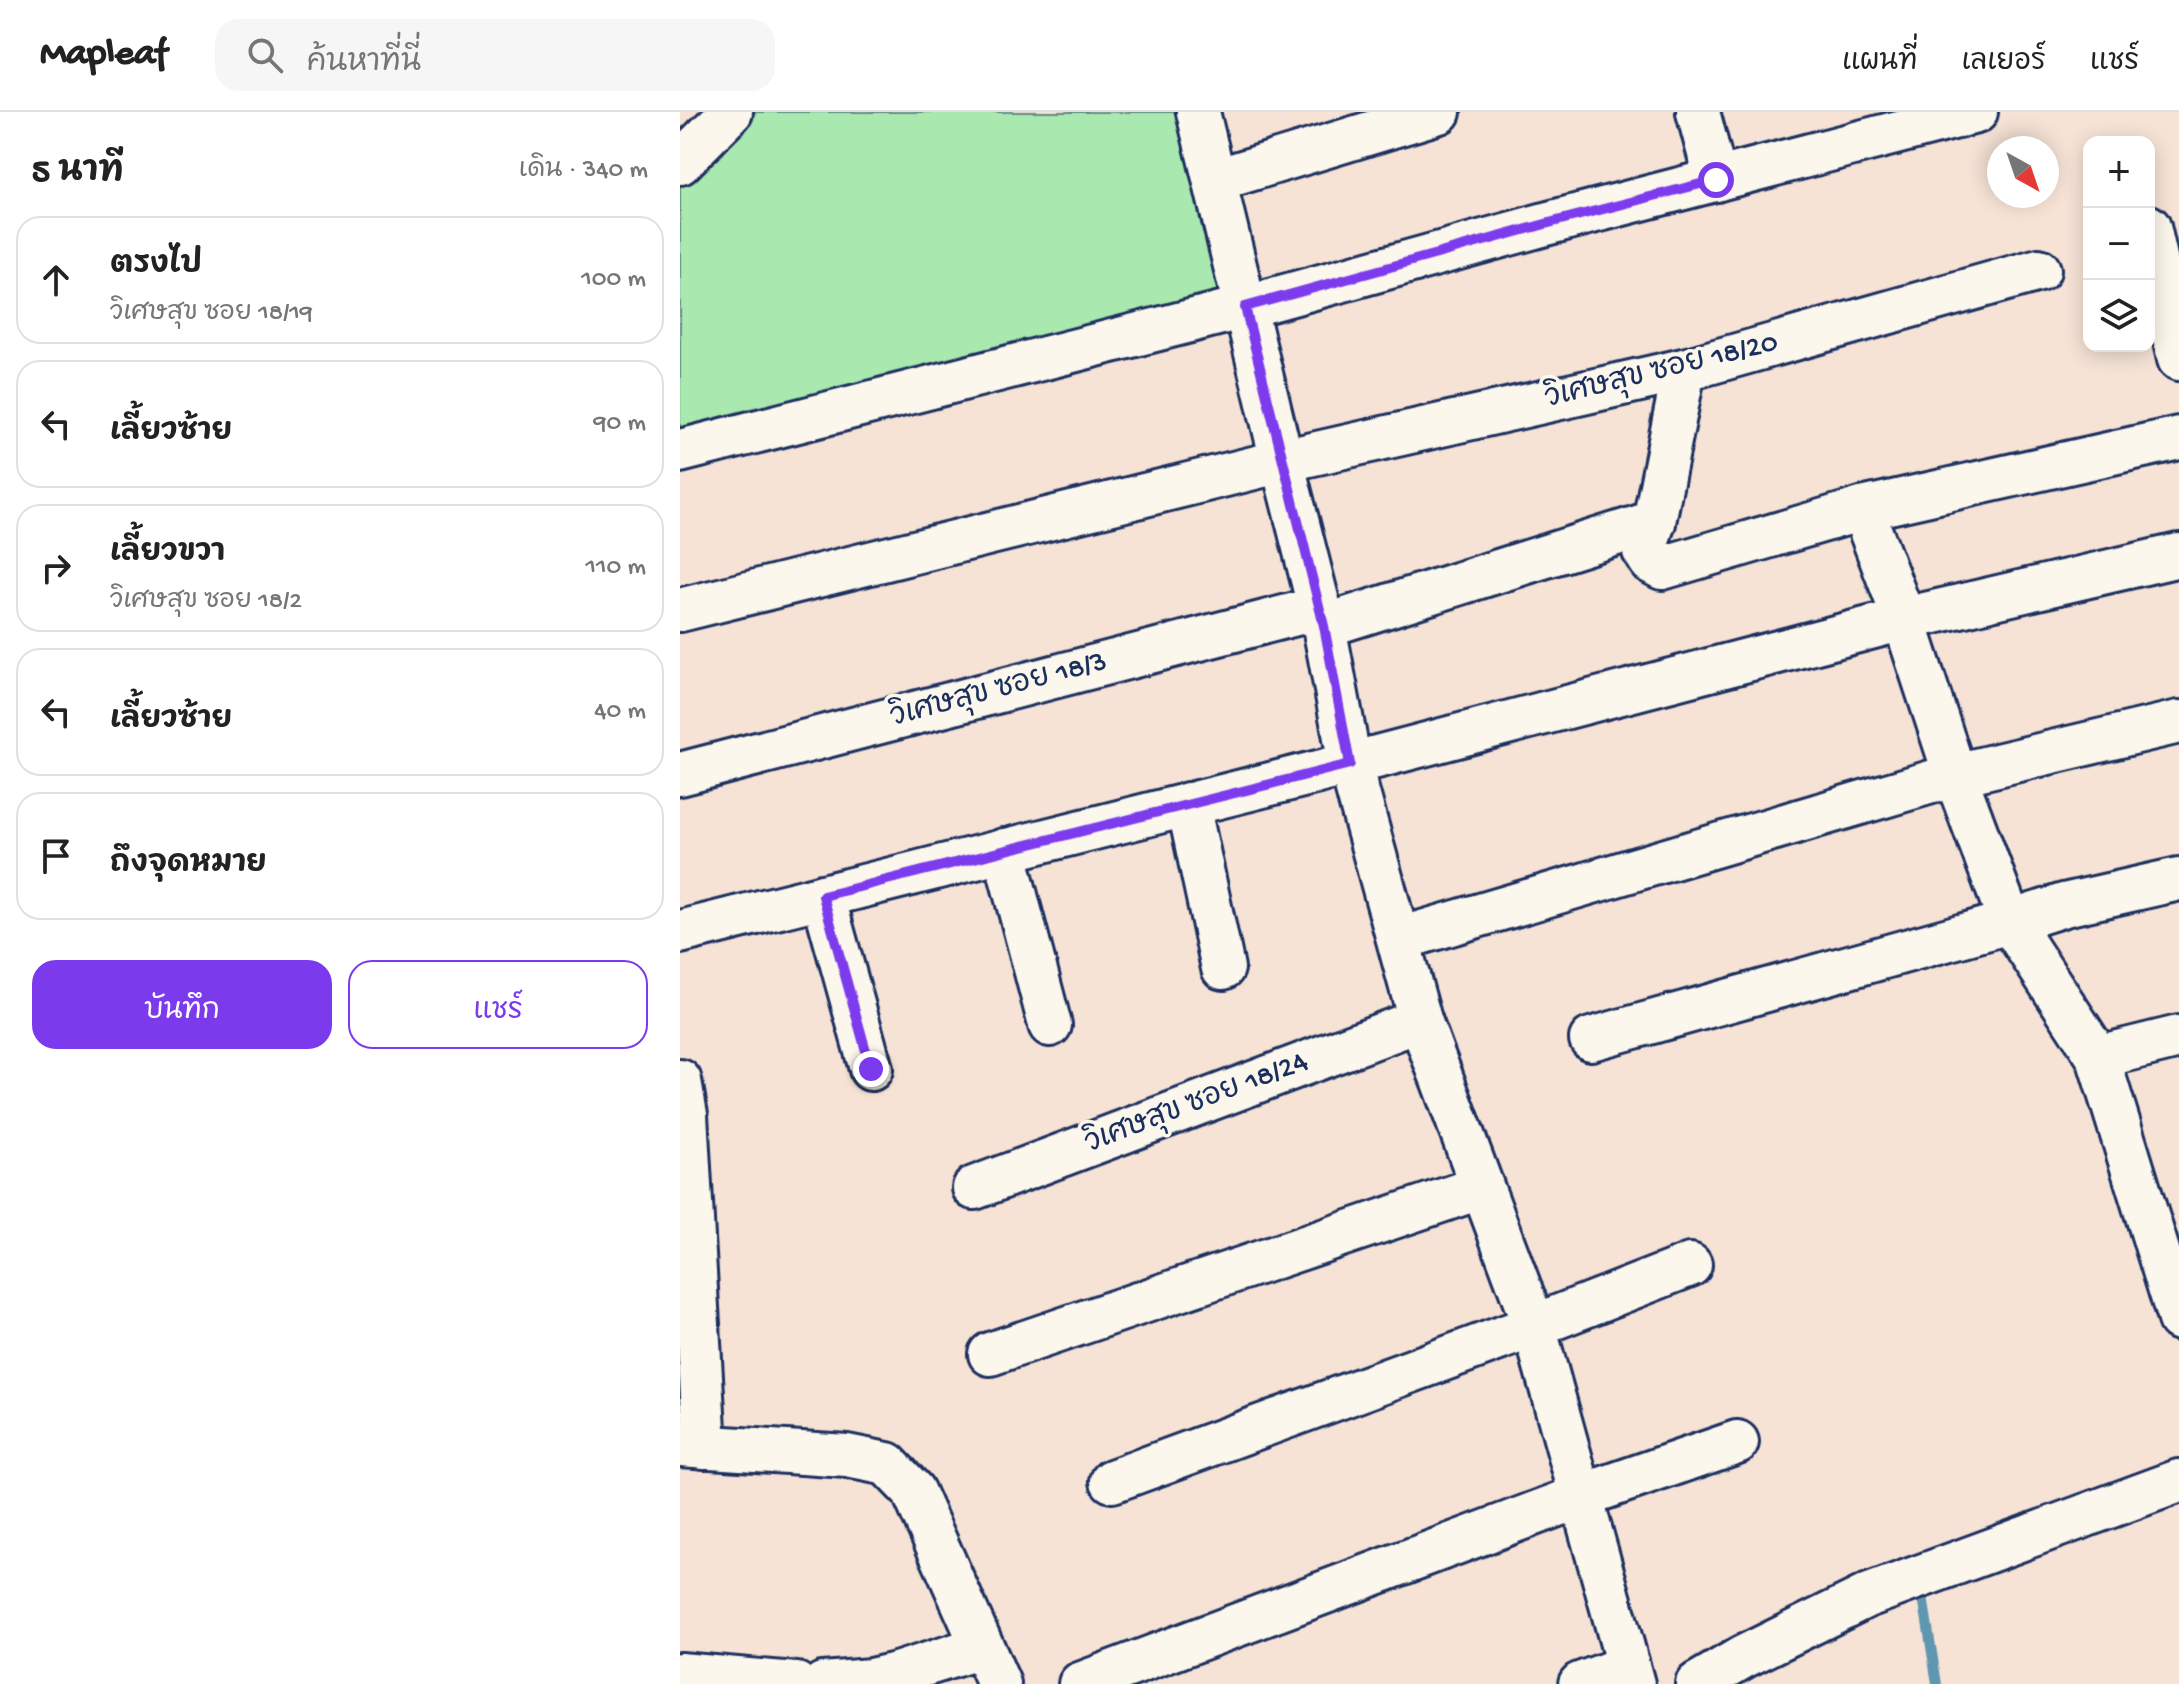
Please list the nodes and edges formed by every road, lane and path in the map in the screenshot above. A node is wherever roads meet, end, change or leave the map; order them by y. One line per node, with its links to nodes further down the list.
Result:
1 (731, 112): 6 (street)
2 (1198, 112): 7 (street)
3 (1439, 112): 7 (street)
4 (1698, 112): 8 (street)
5 (1976, 112): 8 (street)
6 (680, 163)
7 (1216, 180): 11 (street)
8 (1716, 180): 11 (street)
9 (2155, 253): 12 (street)
10 (2039, 270): 13 (street, วิเศษสุข ซอย 18/20)
11 (1245, 307): 15 (street); 16 (street)
12 (2179, 359)
13 (1684, 370): 16 (street, วิเศษสุข ซอย 18/20); 18 (street)
14 (2179, 438): 17 (street)
15 (680, 451)
16 (1282, 461): 20 (street, วิเศษสุข ซอย 18/20); 21 (street)
17 (1862, 509): 18 (street); 22 (street)
18 (1654, 522): 21 (street, วิเศษสุข ซอย 18/3)
19 (2179, 555): 22 (street)
20 (680, 610)
21 (1322, 617): 24 (street); 25 (street, วิเศษสุข ซอย 18/3)
22 (1904, 619): 24 (street); 26 (street)
23 (2179, 722): 26 (street)
24 (1350, 764): 27 (street); 33 (street)
25 (680, 774)
26 (1955, 775): 31 (street); 33 (street)
27 (1188, 804): 28 (street); 34 (street)
28 (1004, 850): 30 (street); 36 (street)
29 (2179, 879): 31 (street)
30 (823, 896): 32 (street); 40 (street)
31 (2010, 922): 38 (street); 39 (street)
32 (680, 932)
33 (1399, 939): 35 (street)
34 (1223, 968)
35 (1420, 1020): 42 (street); 43 (street, วิเศษสุข ซอย 18/24)
36 (1050, 1025)
37 (2179, 1037): 39 (street)
38 (1591, 1039)
39 (2098, 1057): 45 (street)
40 (871, 1069)
41 (680, 1081): 49 (street)
42 (1482, 1187): 46 (street); 47 (street)
43 (974, 1188)
44 (1690, 1265): 46 (street)
45 (2179, 1319)
46 (1534, 1326): 50 (street); 52 (street)
47 (990, 1354)
48 (1737, 1442): 52 (street)
49 (693, 1446): 53 (street)
50 (1112, 1481)
51 (2179, 1481): 62 (street)
52 (1581, 1496): 55 (street); 60 (street)
53 (981, 1647): 56 (street); 59 (street)
54 (680, 1674): 57 (street)
55 (1630, 1675): 61 (street)
56 (893, 1680): 58 (street)
57 (796, 1684)
58 (823, 1684)
59 (999, 1684)
60 (1080, 1684)
61 (1580, 1684)
62 (1697, 1684)

